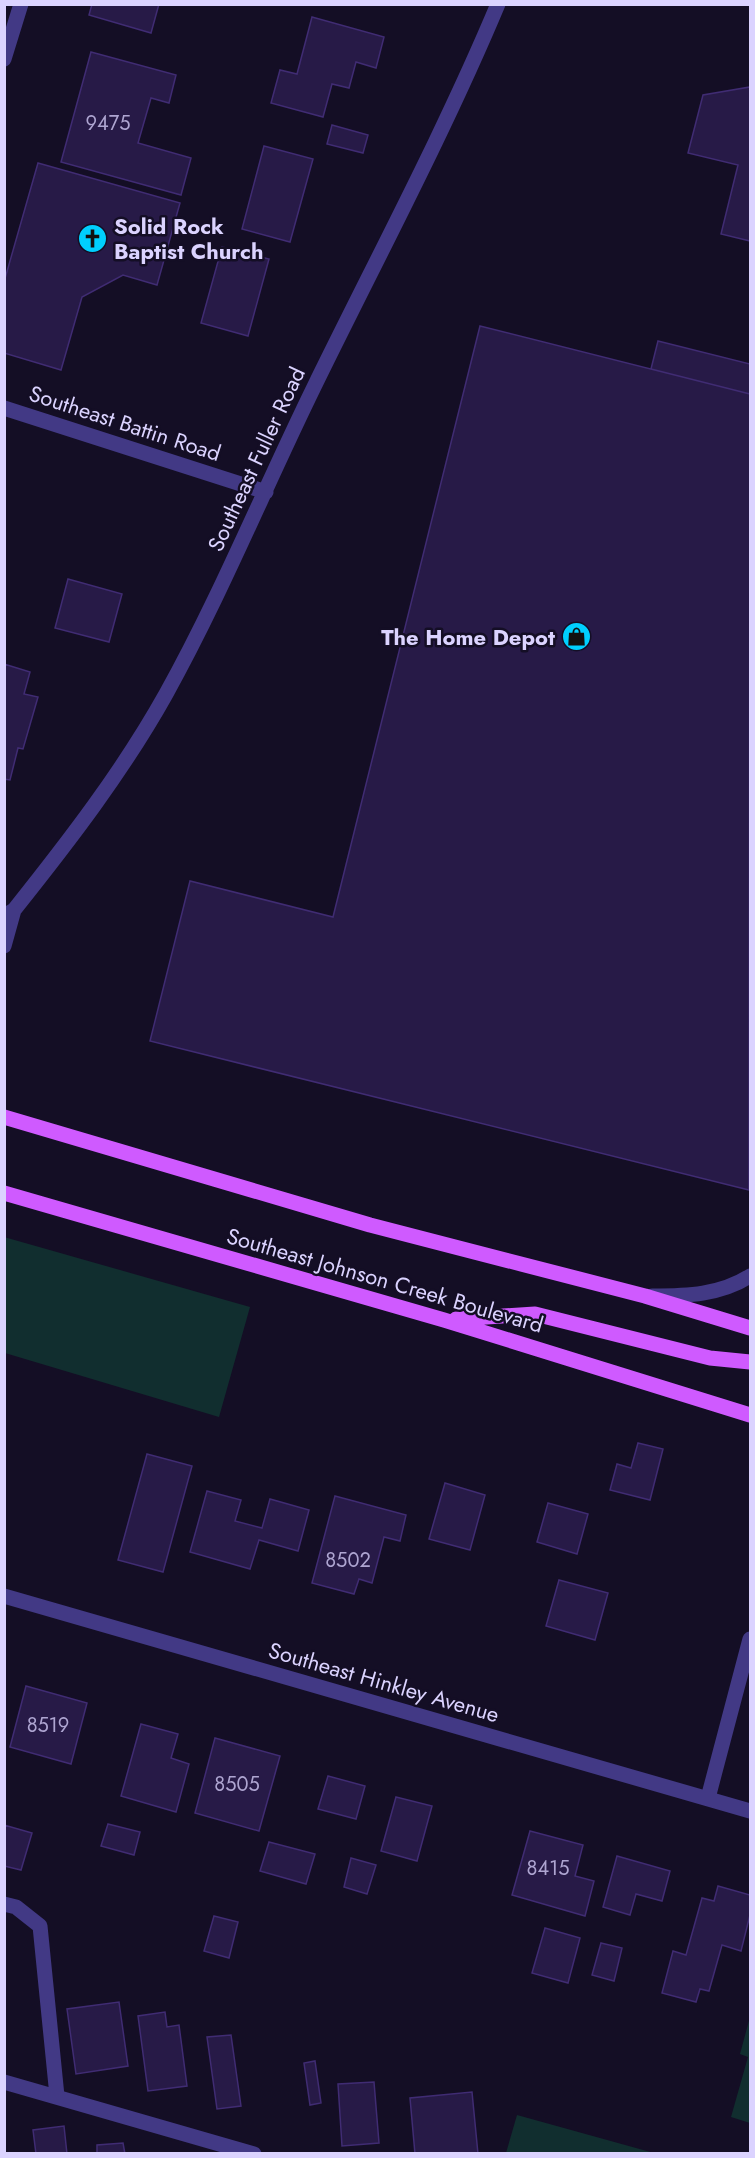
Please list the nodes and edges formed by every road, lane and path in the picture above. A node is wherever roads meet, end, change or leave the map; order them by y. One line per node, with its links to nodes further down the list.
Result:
1 (21, 4): 3 (street)
2 (498, 4): 5 (street, Southeast Fuller Road)
3 (4, 59)
4 (4, 408): 5 (street, Southeast Battin Road)
5 (266, 492): 6 (street, Southeast Fuller Road)
6 (9, 913): 7 (street, Southeast Fuller Road)
7 (4, 946)
8 (4, 1117): 11 (main road)
9 (4, 1193): 12 (main road, Southeast Johnson Creek Boulevard)
10 (750, 1276): 11 (street)
11 (645, 1296): 13 (main road)
12 (444, 1320): 14 (main road); 15 (main road, Southeast Johnson Creek Boulevard)
13 (750, 1328)
14 (750, 1362)
15 (750, 1415)
16 (4, 1596): 18 (street, Southeast Hinkley Avenue)
17 (750, 1639): 18 (street)
18 (708, 1798): 19 (street, Southeast Hinkley Avenue)
19 (750, 1811)
20 (4, 1904): 22 (street)
21 (4, 2082): 22 (street)
22 (57, 2096): 23 (street)
23 (254, 2154)

